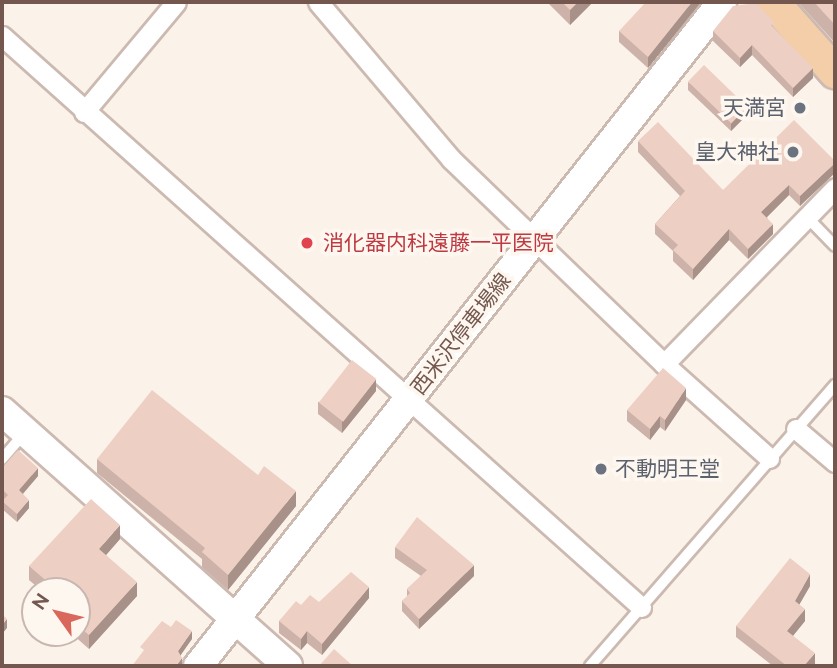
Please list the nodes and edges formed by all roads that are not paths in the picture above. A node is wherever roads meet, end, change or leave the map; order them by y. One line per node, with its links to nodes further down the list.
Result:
1 (176, 2): 7 (street)
2 (318, 2): 10 (street)
3 (722, 2): 10 (main road, 西米沢停車場線)
4 (773, 2): 6 (main road)
5 (2, 36): 7 (street)
6 (835, 72)
7 (84, 112): 14 (street)
8 (835, 188): 9 (street)
9 (807, 217): 11 (lane); 12 (street)
10 (534, 241): 12 (street); 14 (main road, 西米沢停車場線)
11 (835, 246)
12 (664, 364): 18 (street)
13 (835, 385): 16 (lane)
14 (411, 398): 21 (street); 22 (main road, 西米沢停車場線)
15 (2, 411): 17 (main road)
16 (796, 429): 18 (lane); 20 (street)
17 (25, 433): 19 (lane); 22 (main road)
18 (769, 458): 21 (lane)
19 (2, 459)
20 (835, 463)
21 (641, 607): 25 (lane)
22 (237, 616): 23 (main road, 西米沢停車場線); 24 (main road)
23 (198, 666)
24 (288, 666)
25 (590, 666)

